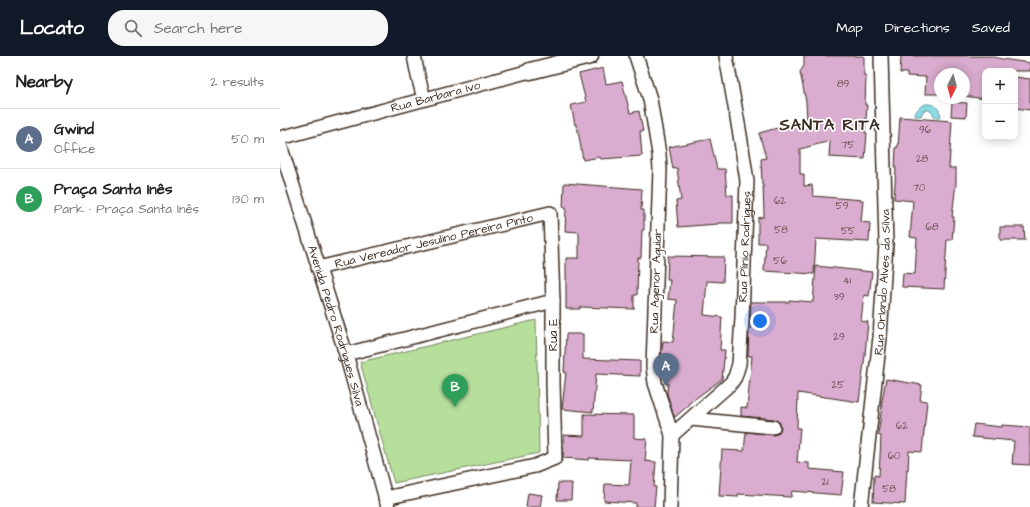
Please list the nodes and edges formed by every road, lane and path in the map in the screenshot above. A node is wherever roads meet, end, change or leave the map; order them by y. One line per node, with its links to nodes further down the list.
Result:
1 (414, 56): 7 (street)
2 (590, 56): 6 (street, Rua Barbara Ivo)
3 (636, 56): 16 (street, Rua Agenor Aguiar)
4 (726, 56): 14 (street, Rua Plinio Rodrigues)
5 (881, 56): 19 (street, Rua Orlando Alves da Silva)
6 (530, 71): 7 (street, Rua Barbara Ivo)
7 (424, 99): 8 (street, Rua Barbara Ivo)
8 (280, 138)
9 (280, 145): 11 (street, Avenida Pedro Rodrigues Silva)
10 (550, 213): 11 (street, Rua Vereador Jesulino Pereira Pinto); 12 (street, Rua E)
11 (318, 268): 13 (street, Avenida Pedro Rodrigues Silva)
12 (553, 301): 13 (street); 17 (street, Rua E)
13 (346, 354): 17 (street, Avenida Pedro Rodrigues Silva)
14 (691, 419): 15 (street); 16 (street, Rua Plinio Rodrigues)
15 (773, 427)
16 (672, 435): 18 (street, Rua Agenor Aguiar)
17 (387, 503)
18 (670, 507)
19 (861, 507)

